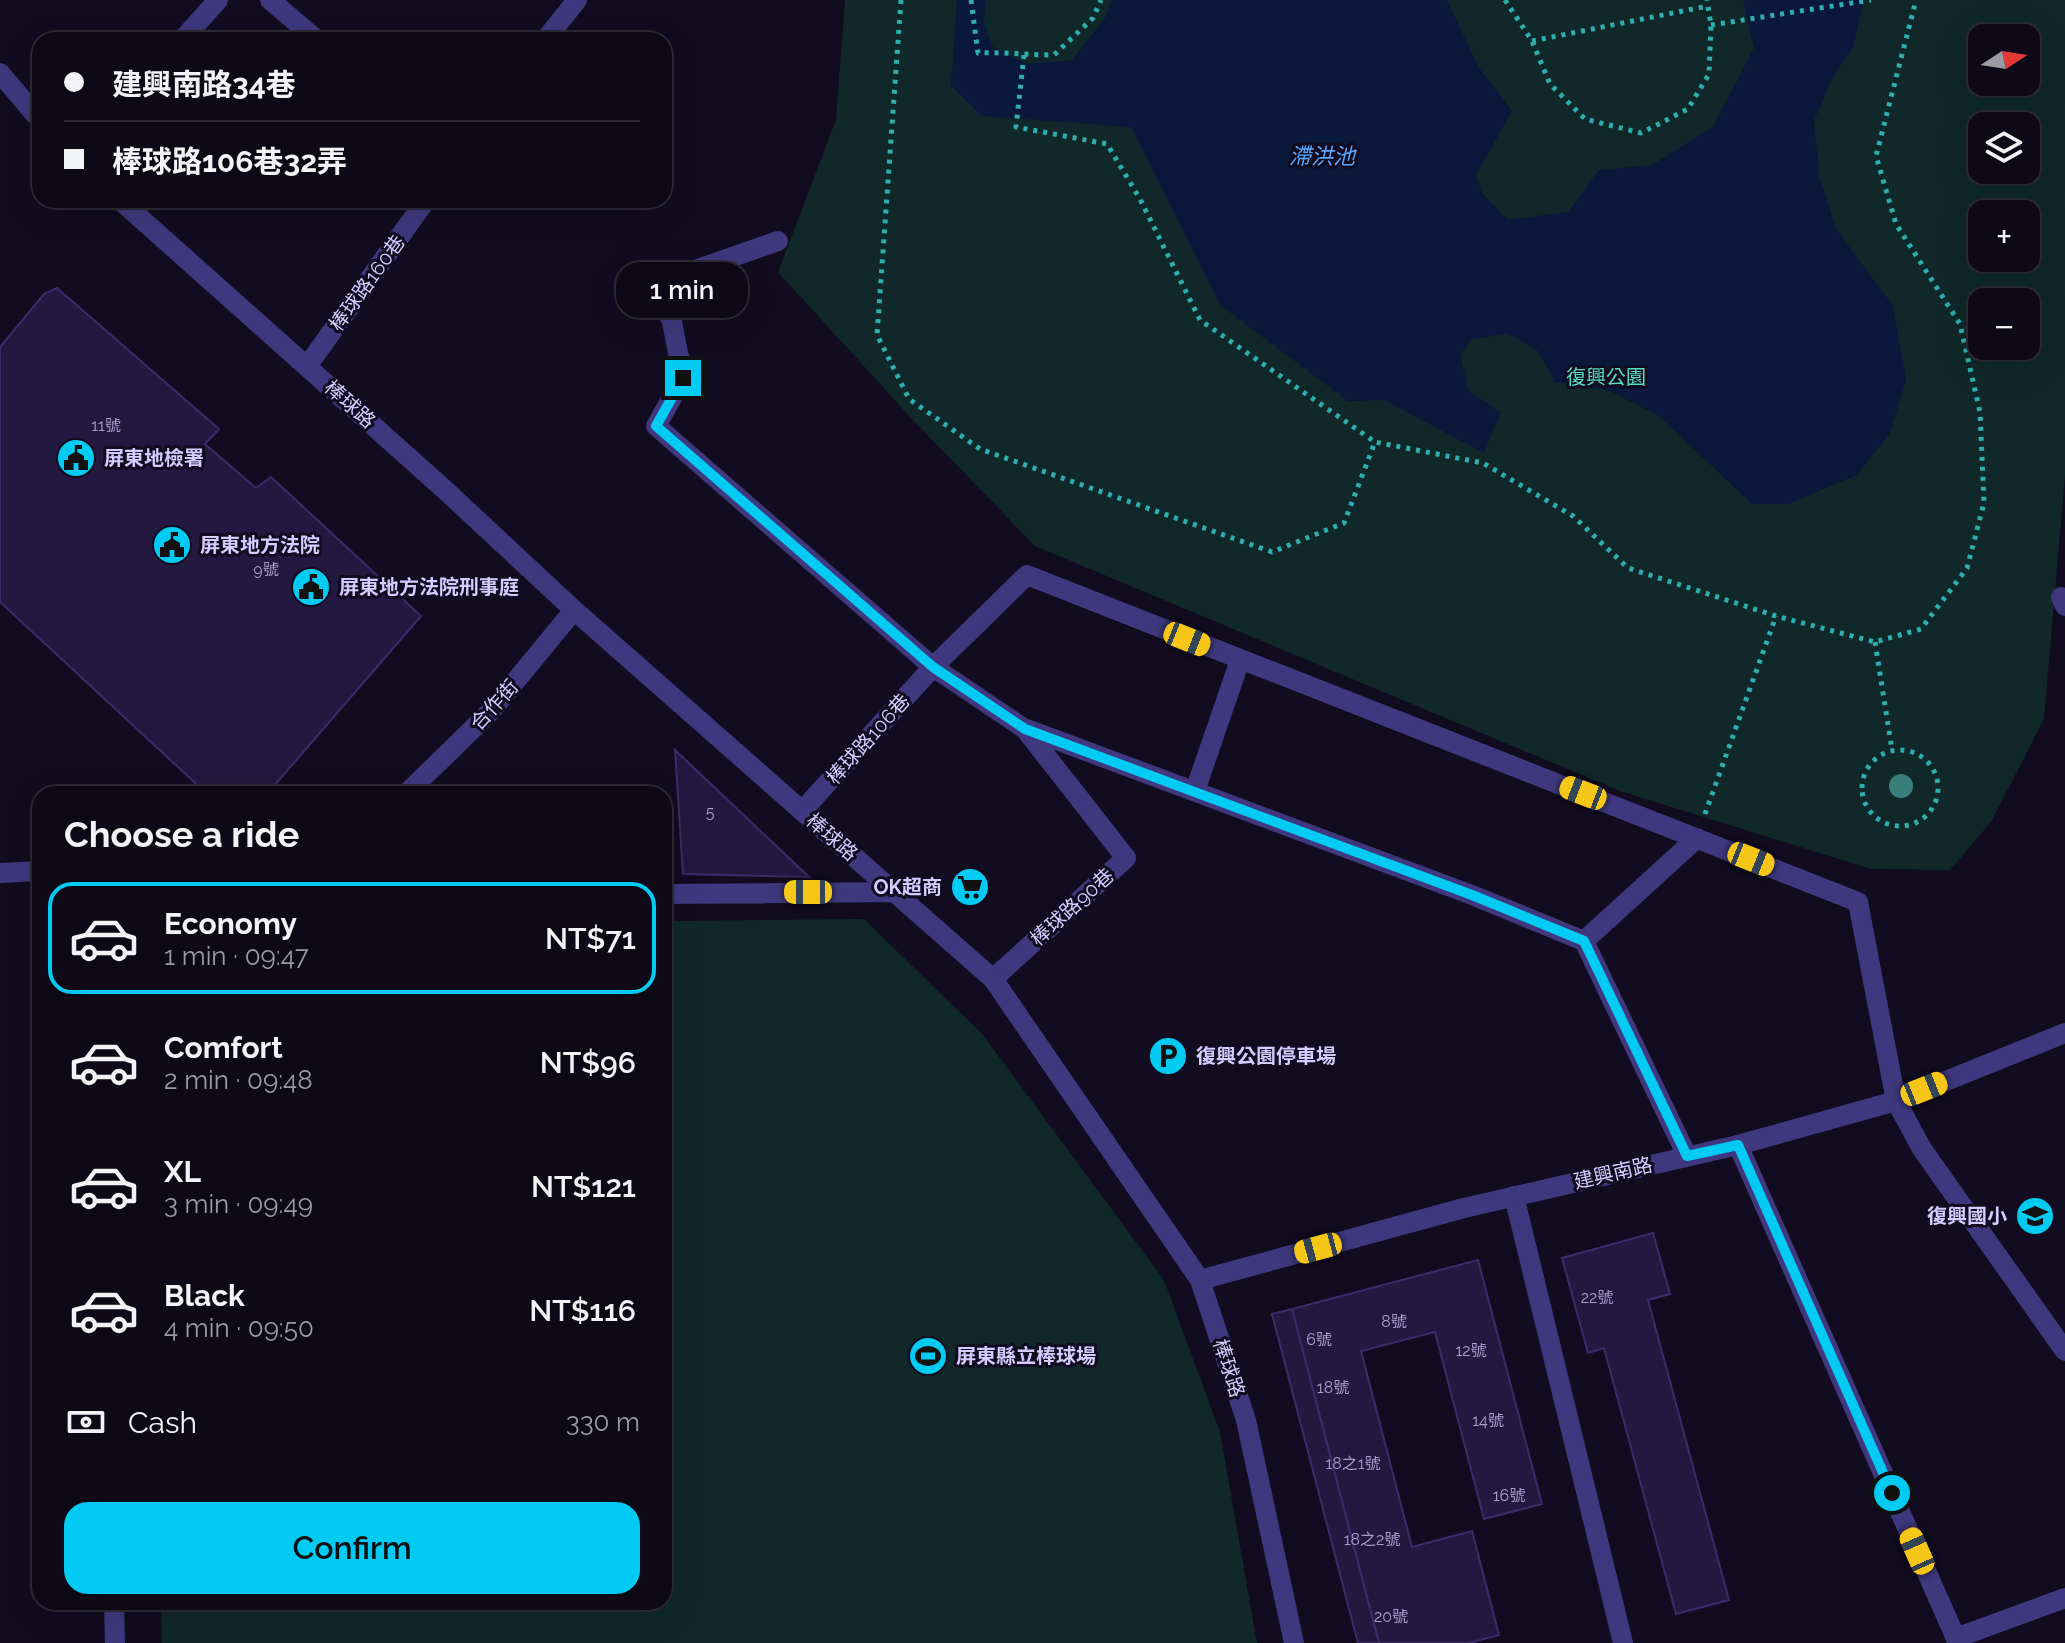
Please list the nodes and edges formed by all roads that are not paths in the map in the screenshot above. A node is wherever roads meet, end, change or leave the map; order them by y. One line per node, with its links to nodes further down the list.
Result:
1 (218, 0): 4 (street)
2 (270, 0): 5 (street)
3 (577, 0): 6 (street)
4 (189, 32)
5 (308, 32)
6 (551, 32)
7 (0, 73): 8 (street)
8 (32, 111)
9 (129, 208): 12 (street, 棒球路)
10 (420, 208): 12 (street, 棒球路160巷)
11 (778, 241): 15 (street)
12 (308, 365): 13 (street, 棒球路)
13 (574, 610): 17 (street, 合作街); 19 (street, 棒球路)
14 (1240, 660): 15 (street, 棒球路106巷); 18 (street); 20 (street)
15 (933, 667): 16 (street, 棒球路90巷); 19 (street, 棒球路106巷)
16 (1025, 729): 18 (street); 26 (street, 棒球路90巷)
17 (414, 786)
18 (1195, 791): 25 (street)
19 (802, 811): 23 (street, 棒球路)
20 (1697, 838): 25 (street); 28 (street)
21 (32, 871): 22 (street)
22 (0, 873)
23 (894, 892): 24 (street); 26 (street, 棒球路)
24 (672, 894)
25 (1584, 941): 30 (street)
26 (993, 979): 32 (street, 棒球路)
27 (2065, 1033): 28 (street, 建興南路)
28 (1896, 1101): 29 (street, 建興南路); 33 (street)
29 (1738, 1145): 30 (street, 建興南路); 36 (street)
30 (1687, 1156): 31 (street, 建興南路)
31 (1514, 1196): 32 (street, 建興南路); 39 (street)
32 (1200, 1280): 38 (street, 棒球路)
33 (2065, 1351)
34 (2065, 1598): 36 (street)
35 (114, 1610): 37 (street)
36 (1957, 1640)
37 (115, 1643)
38 (1294, 1643)
39 (1623, 1643)

